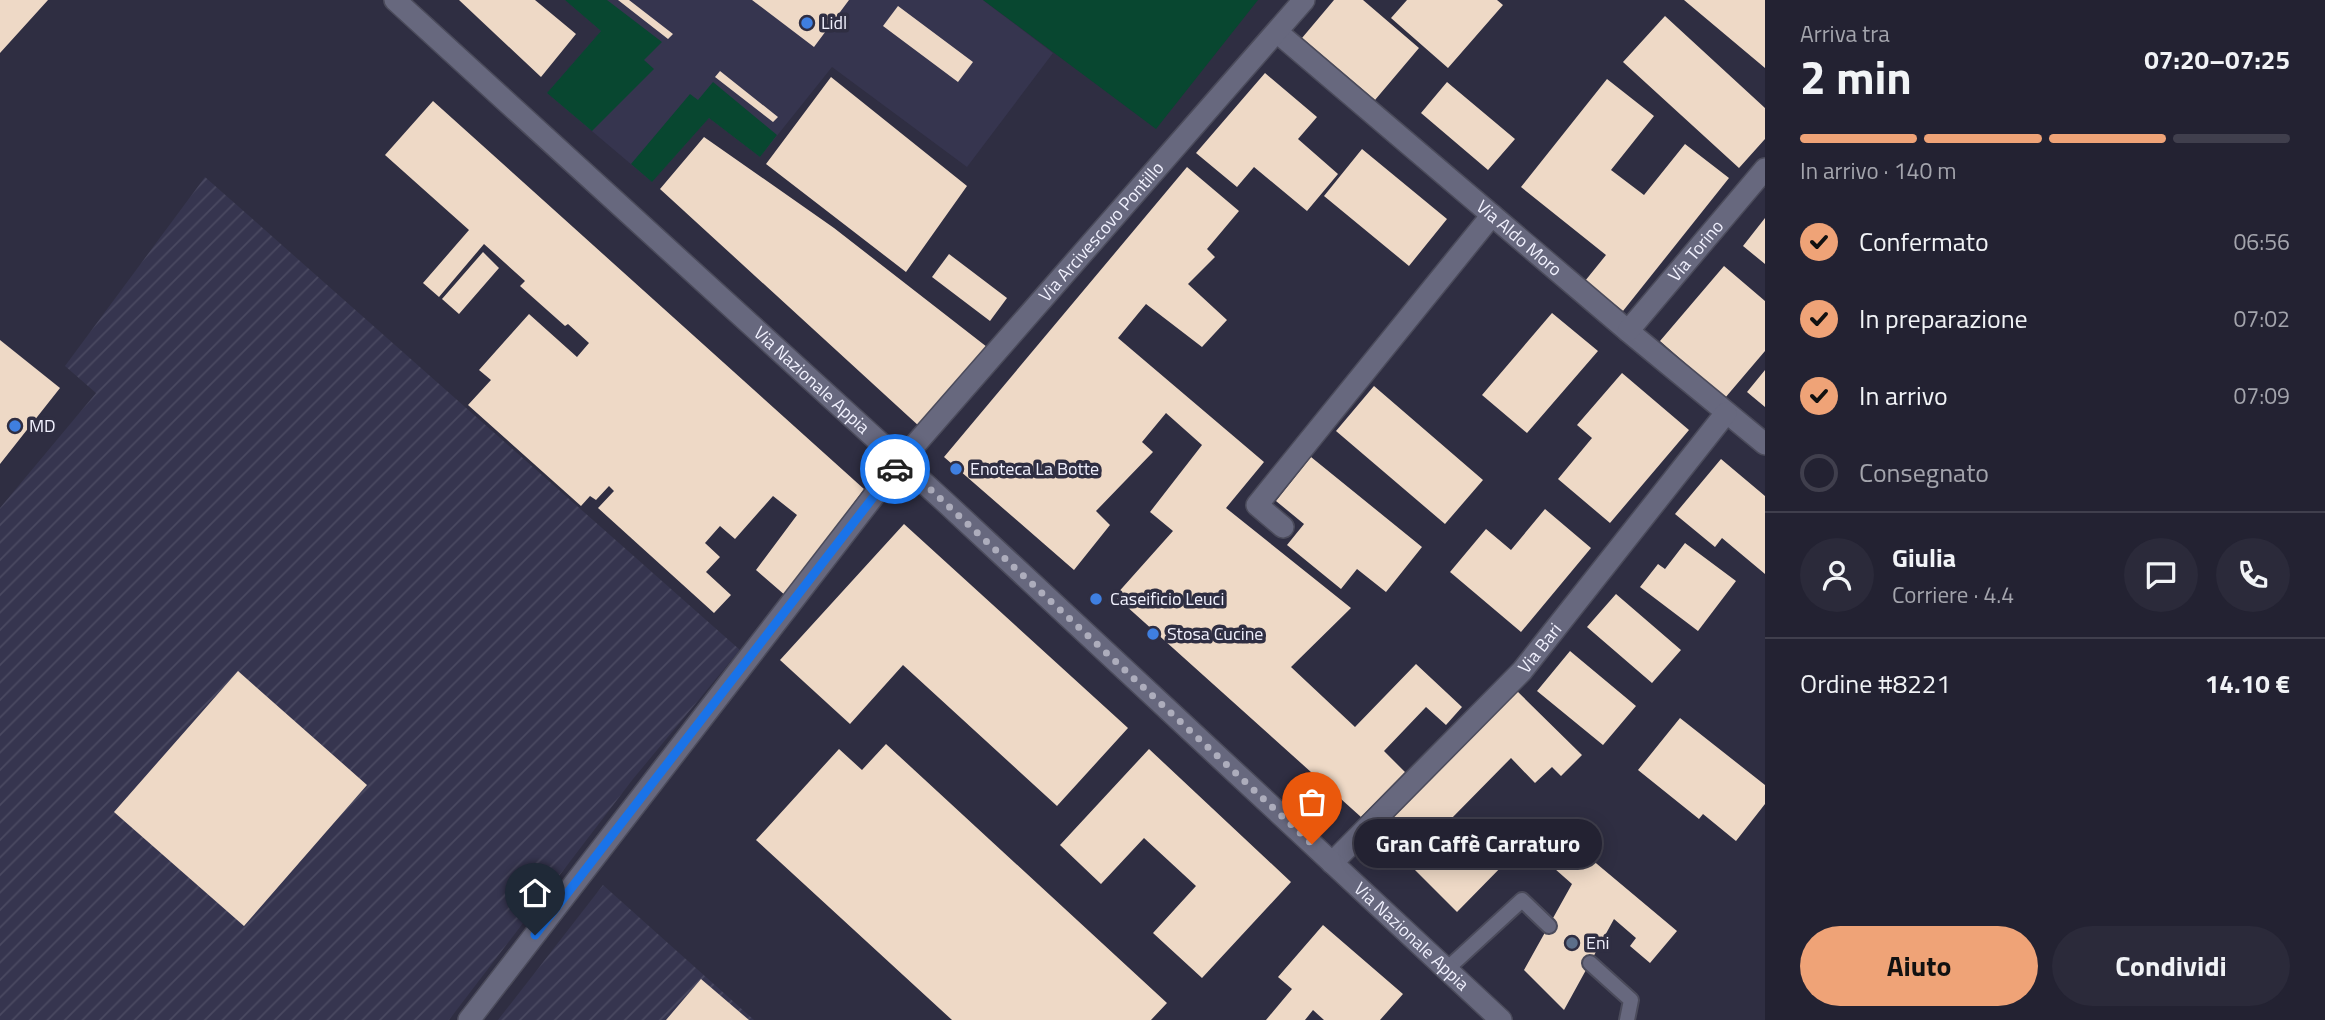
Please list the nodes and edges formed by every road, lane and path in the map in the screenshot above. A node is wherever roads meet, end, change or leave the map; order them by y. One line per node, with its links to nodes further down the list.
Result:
1 (394, 0): 9 (street, Via Nazionale Appia)
2 (1304, 0): 3 (street, Via Arcivescovo Pontillo)
3 (1277, 32): 5 (street, Via Aldo Moro); 9 (street, Via Arcivescovo Pontillo)
4 (1765, 169): 6 (street, Via Torino)
5 (1492, 215): 6 (street, Via Aldo Moro); 10 (street)
6 (1628, 331): 7 (street, Via Aldo Moro)
7 (1726, 413): 8 (street, Via Aldo Moro); 11 (street, Via Bari)
8 (1765, 444)
9 (900, 462): 11 (street, Via Nazionale Appia); 15 (street, Via Arcivescovo Pontillo)
10 (1283, 527)
11 (1332, 863): 14 (street, Via Nazionale Appia)
12 (1549, 926): 14 (lane)
13 (1590, 963): 17 (lane)
14 (1447, 969): 16 (street, Via Nazionale Appia)
15 (469, 1020)
16 (1501, 1020)
17 (1627, 1020)

